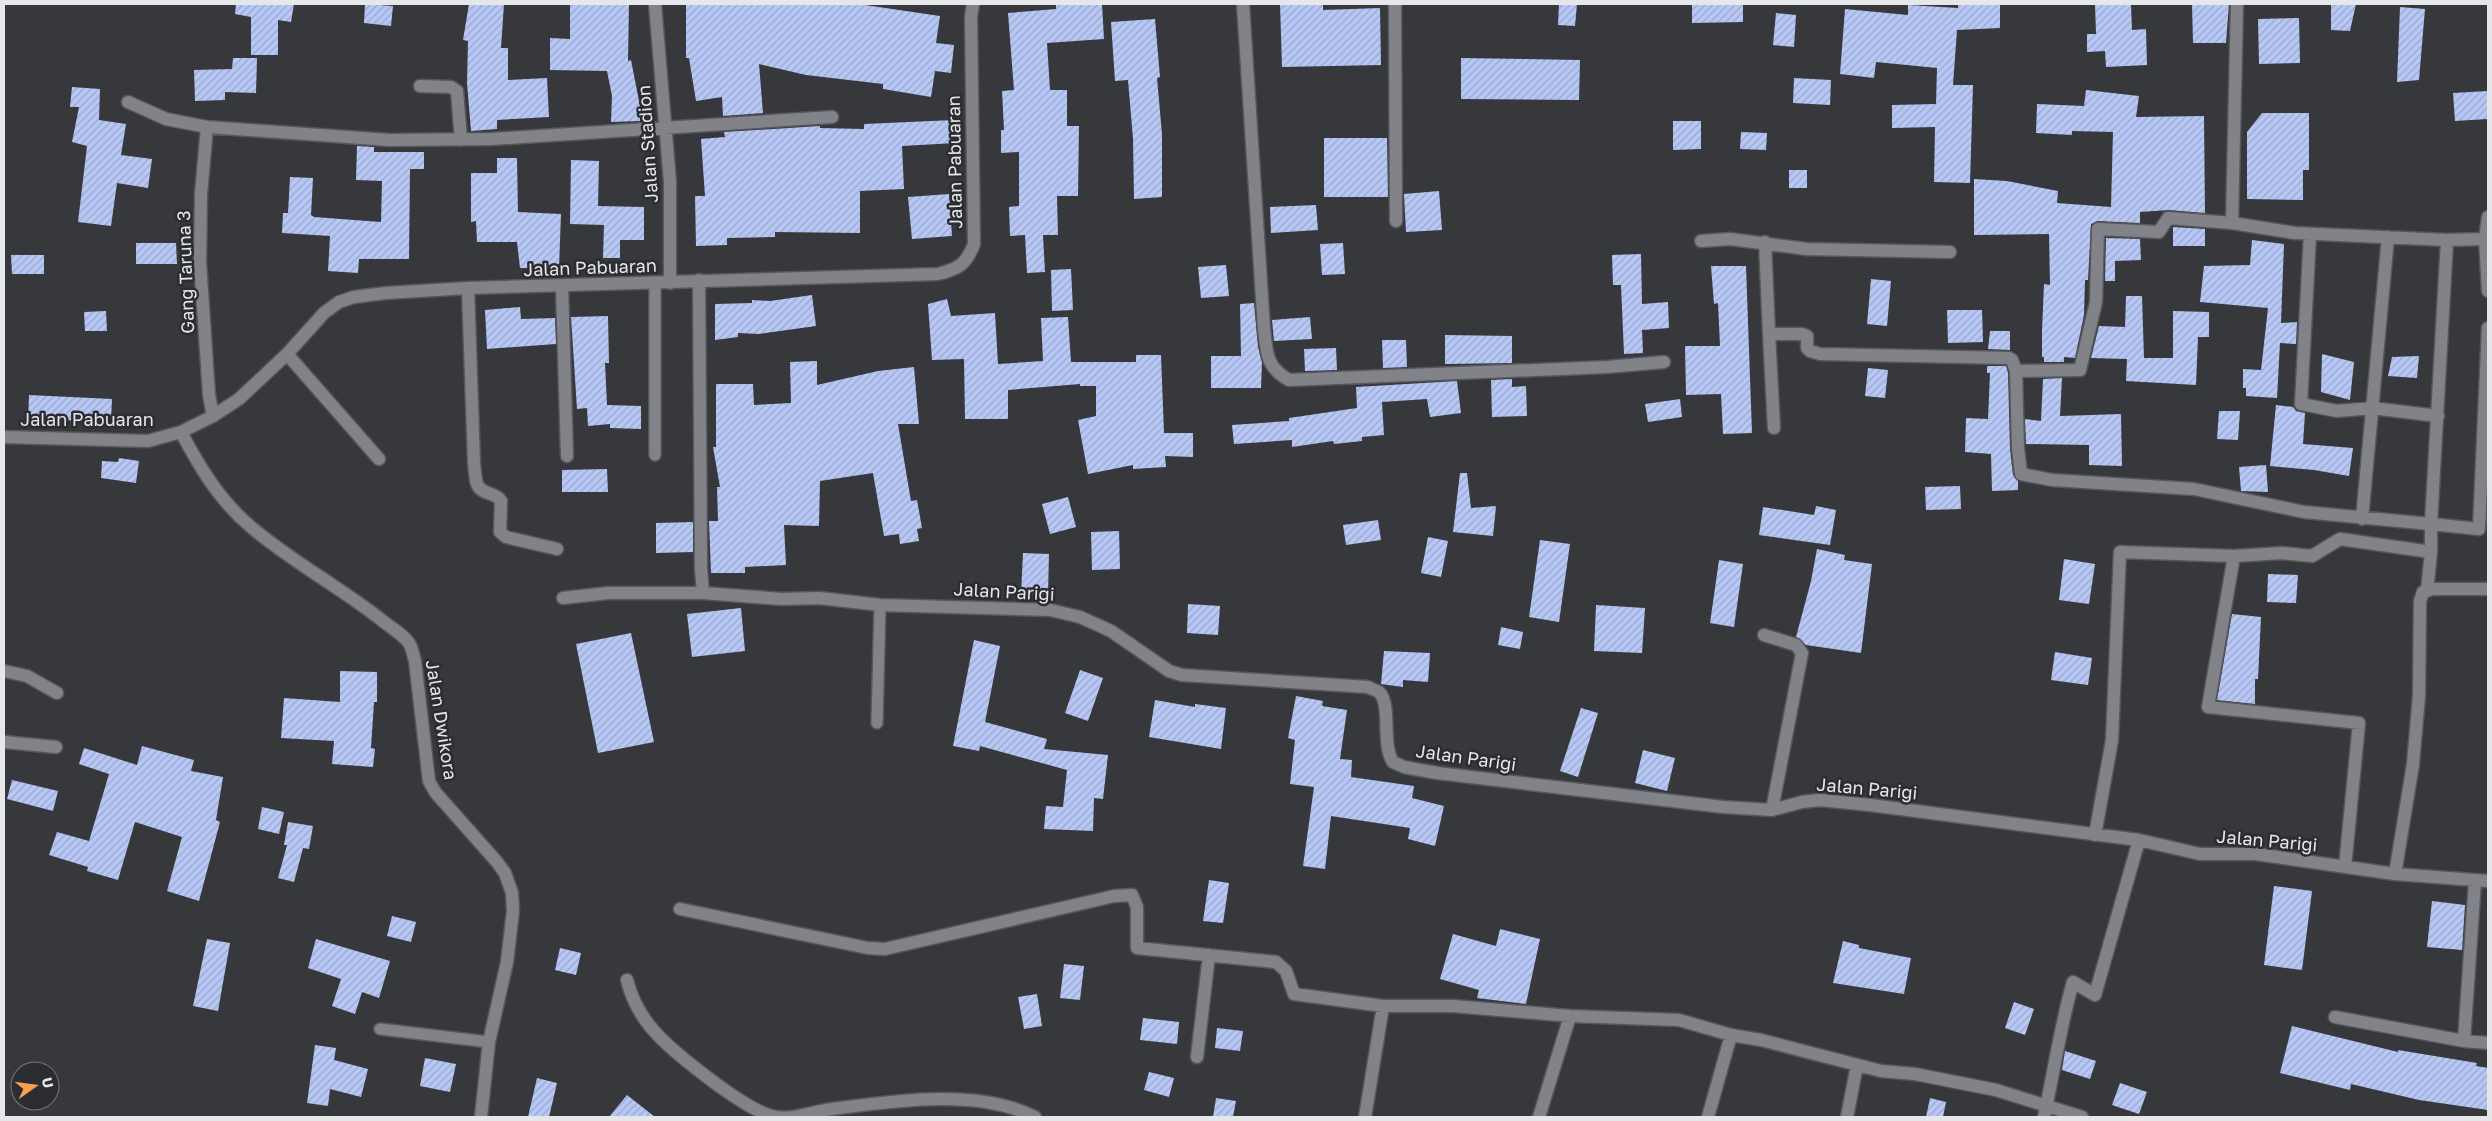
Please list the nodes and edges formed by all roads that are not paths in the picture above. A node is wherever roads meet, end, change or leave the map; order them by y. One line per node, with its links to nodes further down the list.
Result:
1 (656, 4): 10 (street, Jalan Stadion)
2 (973, 4): 22 (street, Jalan Pabuaran)
3 (1243, 4): 31 (street)
4 (1395, 4): 13 (street)
5 (2237, 4): 14 (street)
6 (420, 86): 11 (street)
7 (128, 102): 9 (street)
8 (832, 117): 10 (street)
9 (207, 127): 11 (street); 34 (street, Gang Taruna 3)
10 (666, 127): 11 (street); 23 (street, Jalan Stadion)
11 (461, 140)
12 (2488, 217): 17 (street)
13 (1396, 221)
14 (2232, 223): 15 (street); 32 (street)
15 (2310, 234): 16 (street); 33 (street)
16 (2388, 237): 18 (street); 33 (street)
17 (2485, 239): 18 (street); 27 (street)
18 (2447, 240): 35 (street)
19 (1701, 241): 20 (street)
20 (1765, 242): 21 (street); 29 (street)
21 (1950, 252)
22 (699, 280): 23 (street, Jalan Pabuaran); 48 (street)
23 (670, 282): 24 (street, Jalan Pabuaran)
24 (655, 284): 25 (street, Jalan Pabuaran); 39 (lane)
25 (562, 287): 26 (street, Jalan Pabuaran); 40 (street)
26 (468, 288): 30 (street, Jalan Pabuaran); 44 (street)
27 (2488, 291)
28 (2488, 328): 43 (street)
29 (1770, 334): 32 (street); 36 (street)
30 (287, 354): 34 (street, Jalan Pabuaran); 41 (street)
31 (1664, 362)
32 (2016, 370): 42 (street)
33 (2372, 408): 35 (street); 42 (street)
34 (213, 416): 37 (street, Jalan Pabuaran)
35 (2438, 416): 43 (street)
36 (1774, 428)
37 (181, 432): 38 (street, Jalan Pabuaran); 74 (street, Jalan Dwikora)
38 (4, 437)
39 (655, 454)
40 (566, 456)
41 (378, 459)
42 (2362, 519): 43 (street)
43 (2432, 524): 45 (street)
44 (557, 549)
45 (2432, 552): 46 (street); 49 (street)
46 (2234, 556): 59 (street); 61 (street)
47 (2488, 589): 49 (street)
48 (703, 590): 50 (street, Jalan Parigi); 51 (street, Jalan Parigi)
49 (2427, 591): 62 (street)
50 (563, 598)
51 (880, 605): 55 (lane); 58 (street, Jalan Parigi)
52 (1764, 636): 58 (street)
53 (4, 671): 54 (street)
54 (57, 693)
55 (877, 723)
56 (4, 742): 57 (street)
57 (56, 747)
58 (1772, 810): 59 (street, Jalan Parigi)
59 (2095, 835): 60 (street, Jalan Parigi)
60 (2139, 840): 61 (street, Jalan Parigi); 78 (street)
61 (2345, 867): 62 (street, Jalan Parigi)
62 (2396, 874): 64 (street, Jalan Parigi)
63 (2488, 881): 64 (street, Jalan Parigi)
64 (2475, 882): 73 (street)
65 (680, 909): 66 (street)
66 (1209, 956): 68 (street); 76 (street)
67 (627, 980): 80 (street)
68 (1383, 1006): 69 (street); 81 (street)
69 (1570, 1016): 72 (street); 82 (street)
70 (2335, 1017): 73 (street)
71 (380, 1029): 74 (lane)
72 (1731, 1035): 77 (street); 83 (street)
73 (2464, 1041): 75 (street)
74 (489, 1042): 79 (street, Jalan Dwikora)
75 (2488, 1043)
76 (1197, 1057)
77 (1857, 1065): 78 (street); 84 (street)
78 (2045, 1111): 85 (street)
79 (481, 1117)
80 (1035, 1117)
81 (1365, 1117)
82 (1539, 1117)
83 (1708, 1117)
84 (1847, 1117)
85 (2082, 1117)

